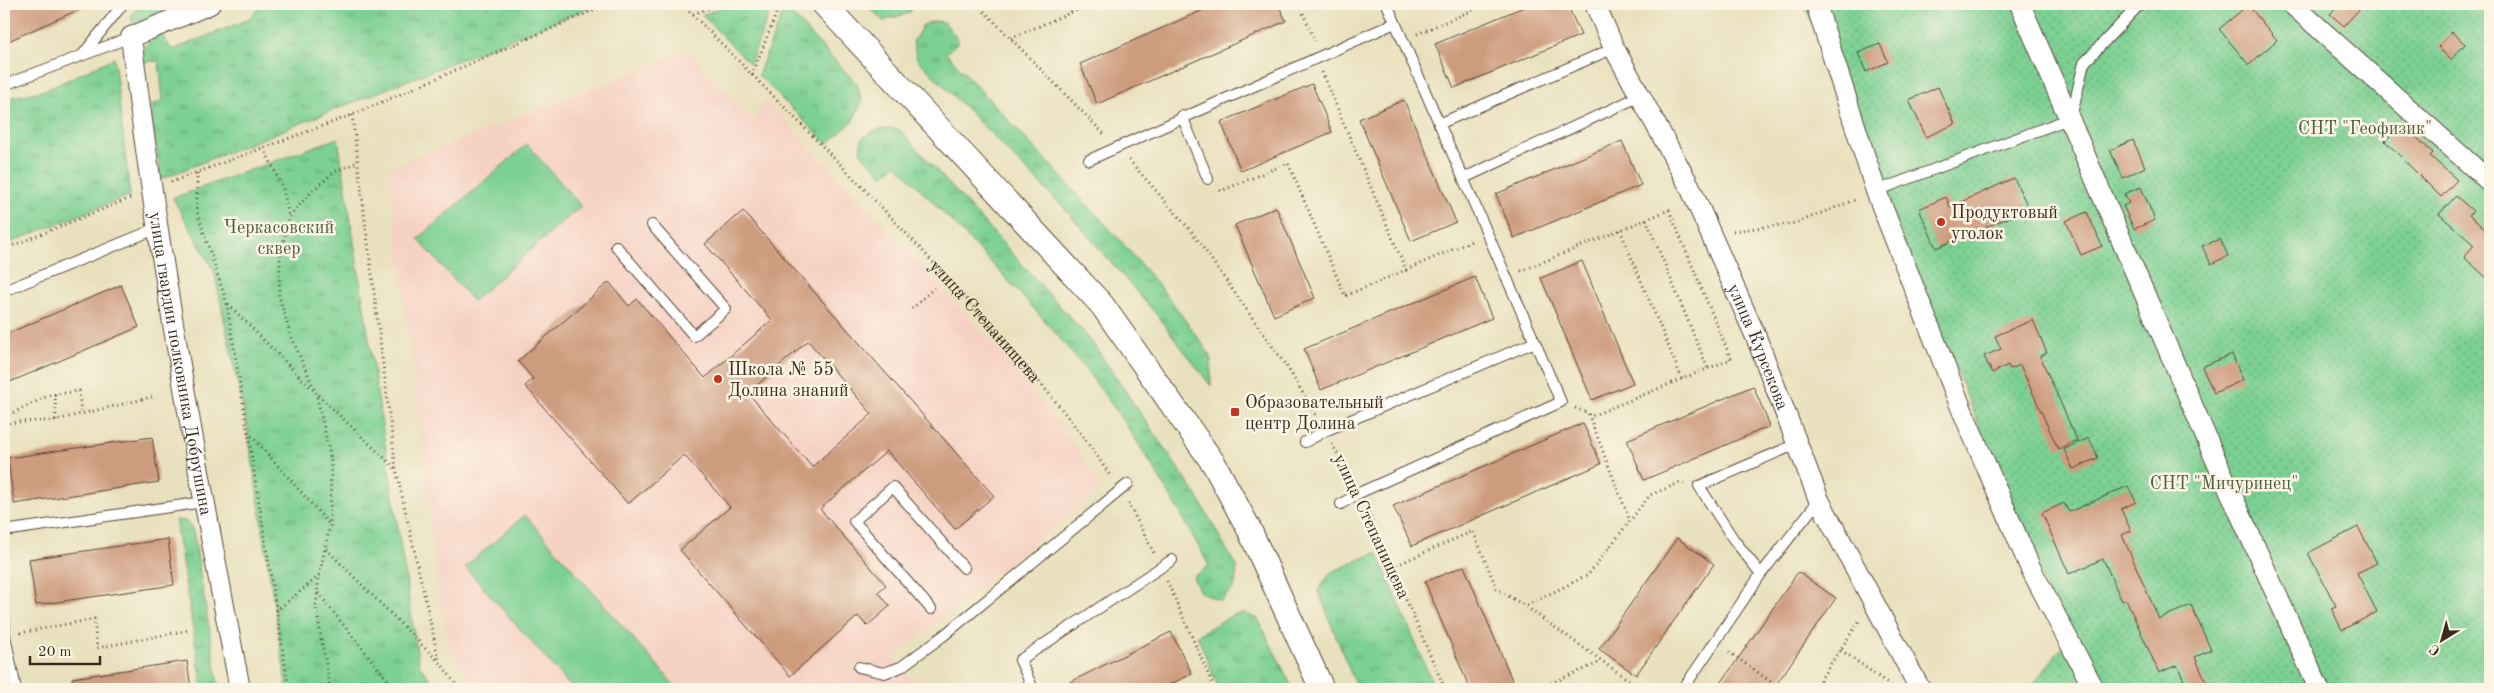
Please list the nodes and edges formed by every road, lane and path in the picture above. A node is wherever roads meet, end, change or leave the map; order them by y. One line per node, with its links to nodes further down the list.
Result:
1 (124, 4): 24 (lane)
2 (210, 4): 20 (street)
3 (608, 4): 29 (path)
4 (682, 4): 18 (path, улица Степанищева)
5 (720, 4): 18 (path)
6 (780, 4): 26 (path)
7 (824, 4): 113 (street)
8 (977, 4): 21 (path, улица Степанищева)
9 (1091, 4): 21 (path)
10 (1300, 4): 25 (path)
11 (1387, 4): 19 (lane)
12 (1487, 4): 22 (path)
13 (1595, 4): 23 (street, улица Курсекова)
14 (1816, 4): 42 (street)
15 (2020, 4): 31 (street)
16 (2140, 4): 31 (lane)
17 (2292, 4): 40 (street)
18 (693, 14): 26 (path, улица Степанищева)
19 (1395, 23): 22 (lane); 25 (lane)
20 (131, 38): 24 (lane); 41 (street, улица гвардии полковника Добрушина)
21 (1011, 38): 33 (path, улица Степанищева)
22 (1402, 40): 32 (lane)
23 (1614, 48): 28 (street, улица Курсекова); 32 (lane)
24 (83, 54): 27 (lane)
25 (1319, 56): 30 (lane); 52 (path)
26 (752, 75): 76 (path, улица Степанищева)
27 (4, 85)
28 (1640, 96): 38 (lane); 49 (street, улица Курсекова)
29 (352, 115): 34 (path); 36 (path)
30 (1182, 116): 33 (lane); 39 (lane)
31 (2071, 118): 42 (lane); 122 (street)
32 (1439, 124): 38 (lane)
33 (1117, 147): 35 (lane); 70 (path, улица Степанищева)
34 (264, 148): 37 (path); 43 (path)
35 (1089, 160)
36 (358, 162): 43 (path); 74 (path)
37 (197, 173): 41 (path); 56 (path)
38 (1464, 178): 48 (lane)
39 (1208, 180): 52 (path)
40 (2490, 182)
41 (152, 189): 46 (street, улица гвардии полковника Добрушина); 51 (path)
42 (1876, 191): 49 (path); 104 (street)
43 (289, 218): 61 (path)
44 (1646, 219): 47 (path); 59 (path); 59 (path)
45 (652, 225): 50 (lane)
46 (158, 228): 55 (lane); 79 (street, улица гвардии полковника Добрушина)
47 (1620, 230): 53 (path); 60 (path)
48 (1488, 234): 52 (path); 53 (lane)
49 (1710, 234): 73 (street, улица Курсекова)
50 (616, 246)
51 (4, 249)
52 (1406, 270)
53 (1507, 277): 58 (lane)
54 (934, 288): 57 (path)
55 (4, 291)
56 (227, 304): 61 (path); 71 (path)
57 (912, 309)
58 (1535, 342): 64 (lane); 70 (lane)
59 (1708, 369): 60 (path)
60 (1682, 380): 67 (path)
61 (316, 393): 74 (path); 82 (path)
62 (54, 394): 65 (path); 66 (path); 68 (path)
63 (152, 397): 65 (path)
64 (1561, 402): 67 (path); 77 (lane)
65 (81, 413): 68 (path)
66 (4, 417)
67 (1590, 418): 81 (path)
68 (56, 420): 69 (path)
69 (4, 423)
70 (1325, 431): 72 (lane); 77 (path, улица Степанищева)
71 (248, 432): 82 (path); 96 (path)
72 (1305, 442)
73 (1799, 443): 75 (lane); 78 (street, улица Курсекова)
74 (396, 469): 101 (path)
75 (1699, 486): 81 (path); 89 (lane)
76 (1124, 487): 86 (path, улица Степанищева); 103 (lane)
77 (1359, 492): 80 (lane); 87 (path, улица Степанищева)
78 (1820, 500): 89 (lane); 92 (street, улица Курсекова)
79 (204, 502): 83 (lane); 106 (street, улица гвардии полковника Добрушина)
80 (1341, 504)
81 (1630, 521): 93 (path)
82 (330, 526): 84 (path)
83 (4, 531)
84 (325, 549): 90 (path); 101 (path)
85 (1172, 560): 86 (lane)
86 (1160, 567): 111 (lane); 112 (path, улица Степанищева)
87 (1392, 567): 93 (path); 114 (path, улица Степанищева)
88 (964, 568): 95 (lane)
89 (1761, 574): 99 (lane)
90 (319, 576): 91 (path); 96 (path)
91 (318, 592): 108 (path); 109 (path)
92 (1873, 601): 100 (path); 121 (street, улица Курсекова)
93 (1525, 606): 102 (path)
94 (4, 608): 98 (lane)
95 (931, 609)
96 (276, 612): 107 (path)
97 (188, 630): 98 (path)
98 (5, 636): 105 (lane)
99 (1715, 642): 117 (lane); 118 (path)
100 (1840, 650): 119 (path); 120 (path)
101 (439, 661): 110 (path)
102 (1601, 661): 115 (path); 116 (path)
103 (859, 667)
104 (2090, 687)
105 (16, 689)
106 (240, 689)
107 (289, 689)
108 (330, 689)
109 (395, 689)
110 (459, 689)
111 (1032, 689)
112 (1215, 689)
113 (1322, 689)
114 (1445, 689)
115 (1537, 689)
116 (1641, 689)
117 (1683, 689)
118 (1781, 689)
119 (1814, 689)
120 (1897, 689)
121 (1920, 689)
122 (2319, 689)

